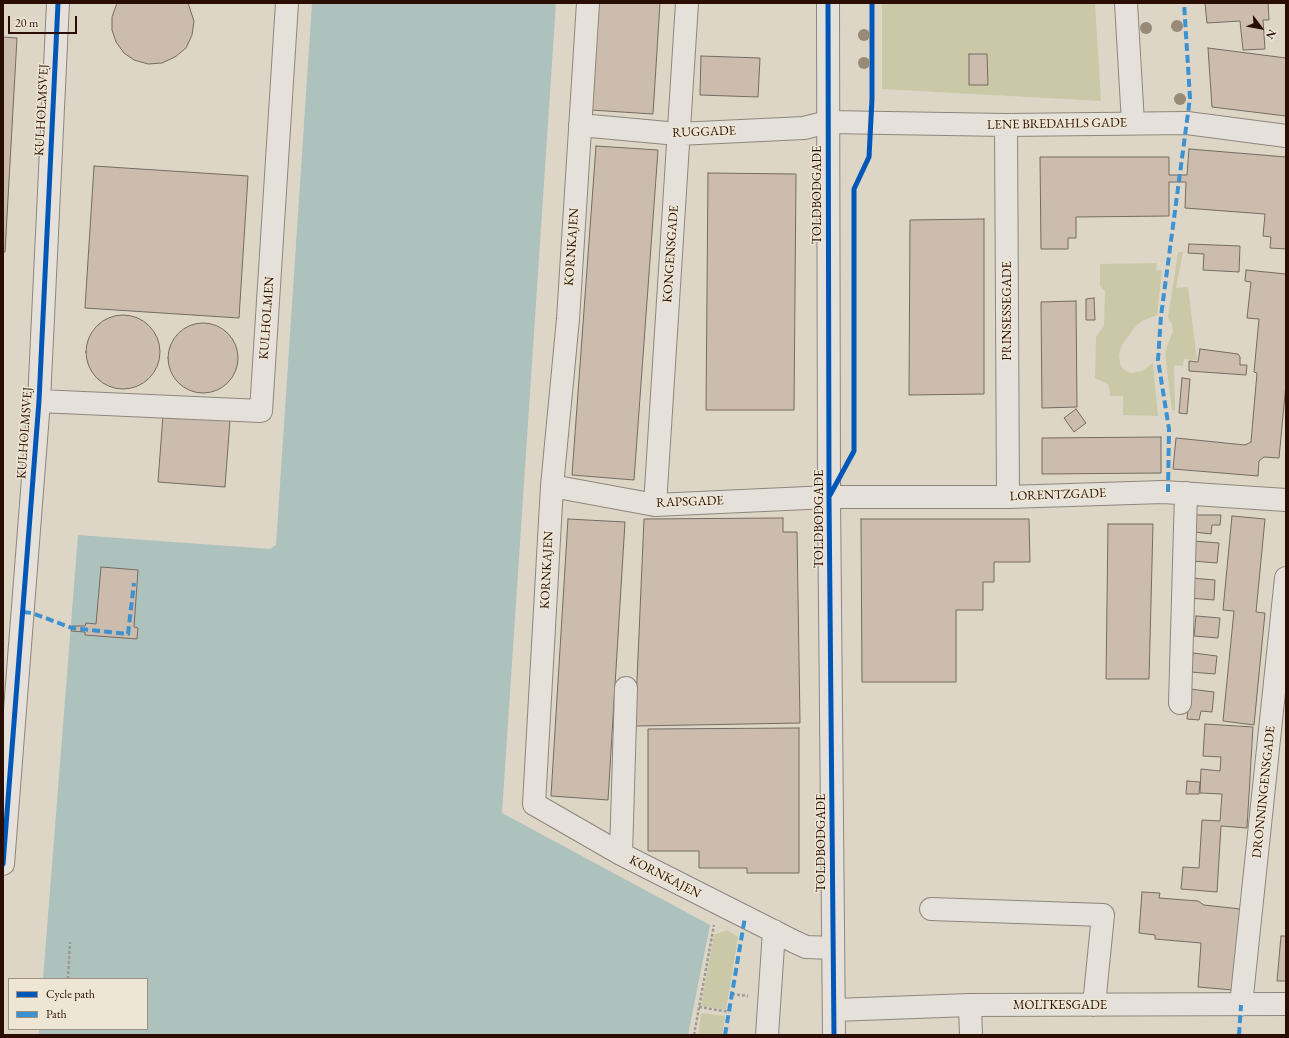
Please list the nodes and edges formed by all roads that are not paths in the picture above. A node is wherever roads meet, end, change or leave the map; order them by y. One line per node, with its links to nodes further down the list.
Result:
1 (58, 3): 13 (street, KULHOLMSVEJ)
2 (287, 3): 13 (street, KULHOLMEN)
3 (588, 3): 9 (street, KORNKAJEN)
4 (687, 3): 11 (street, KONGENSGADE)
5 (828, 3): 7 (street, TOLDBODGADE)
6 (1126, 3): 8 (street)
7 (828, 122): 10 (street, LENE BREDAHLS GADE); 11 (street, RUGGADE); 16 (street, TOLDBODGADE)
8 (1133, 123): 10 (street, LENE BREDAHLS GADE); 12 (street, LENE BREDAHLS GADE)
9 (580, 125): 11 (street, RUGGADE); 14 (street, KORNKAJEN)
10 (1006, 125): 17 (street, PRINSESSEGADE)
11 (678, 134): 19 (street, KONGENSGADE)
12 (1286, 136)
13 (39, 401): 24 (street, KULHOLMSVEJ)
14 (552, 486): 19 (street, RAPSGADE); 23 (street, KORNKAJEN)
15 (1186, 493): 17 (street, LORENTZGADE); 18 (street, LORENTZGADE); 22 (street)
16 (829, 497): 17 (street, LORENTZGADE); 19 (street, RAPSGADE); 27 (street, TOLDBODGADE)
17 (1008, 497)
18 (1286, 500)
19 (655, 504)
20 (1286, 578): 31 (street, DRONNINGENSGADE)
21 (626, 688): 23 (street)
22 (1180, 703)
23 (621, 854): 26 (street, KORNKAJEN)
24 (3, 864)
25 (931, 909): 30 (street)
26 (774, 931): 27 (street, KORNKAJEN); 33 (street)
27 (833, 948): 32 (street, TOLDBODGADE)
28 (1286, 1004): 31 (street, MOLTKESGADE)
29 (970, 1005): 30 (street, MOLTKESGADE); 32 (street, MOLTKESGADE); 35 (street)
30 (1094, 1005): 31 (street, MOLTKESGADE)
31 (1241, 1005)
32 (834, 1010): 34 (street, TOLDBODGADE)
33 (767, 1035)
34 (834, 1035)
35 (971, 1035)

